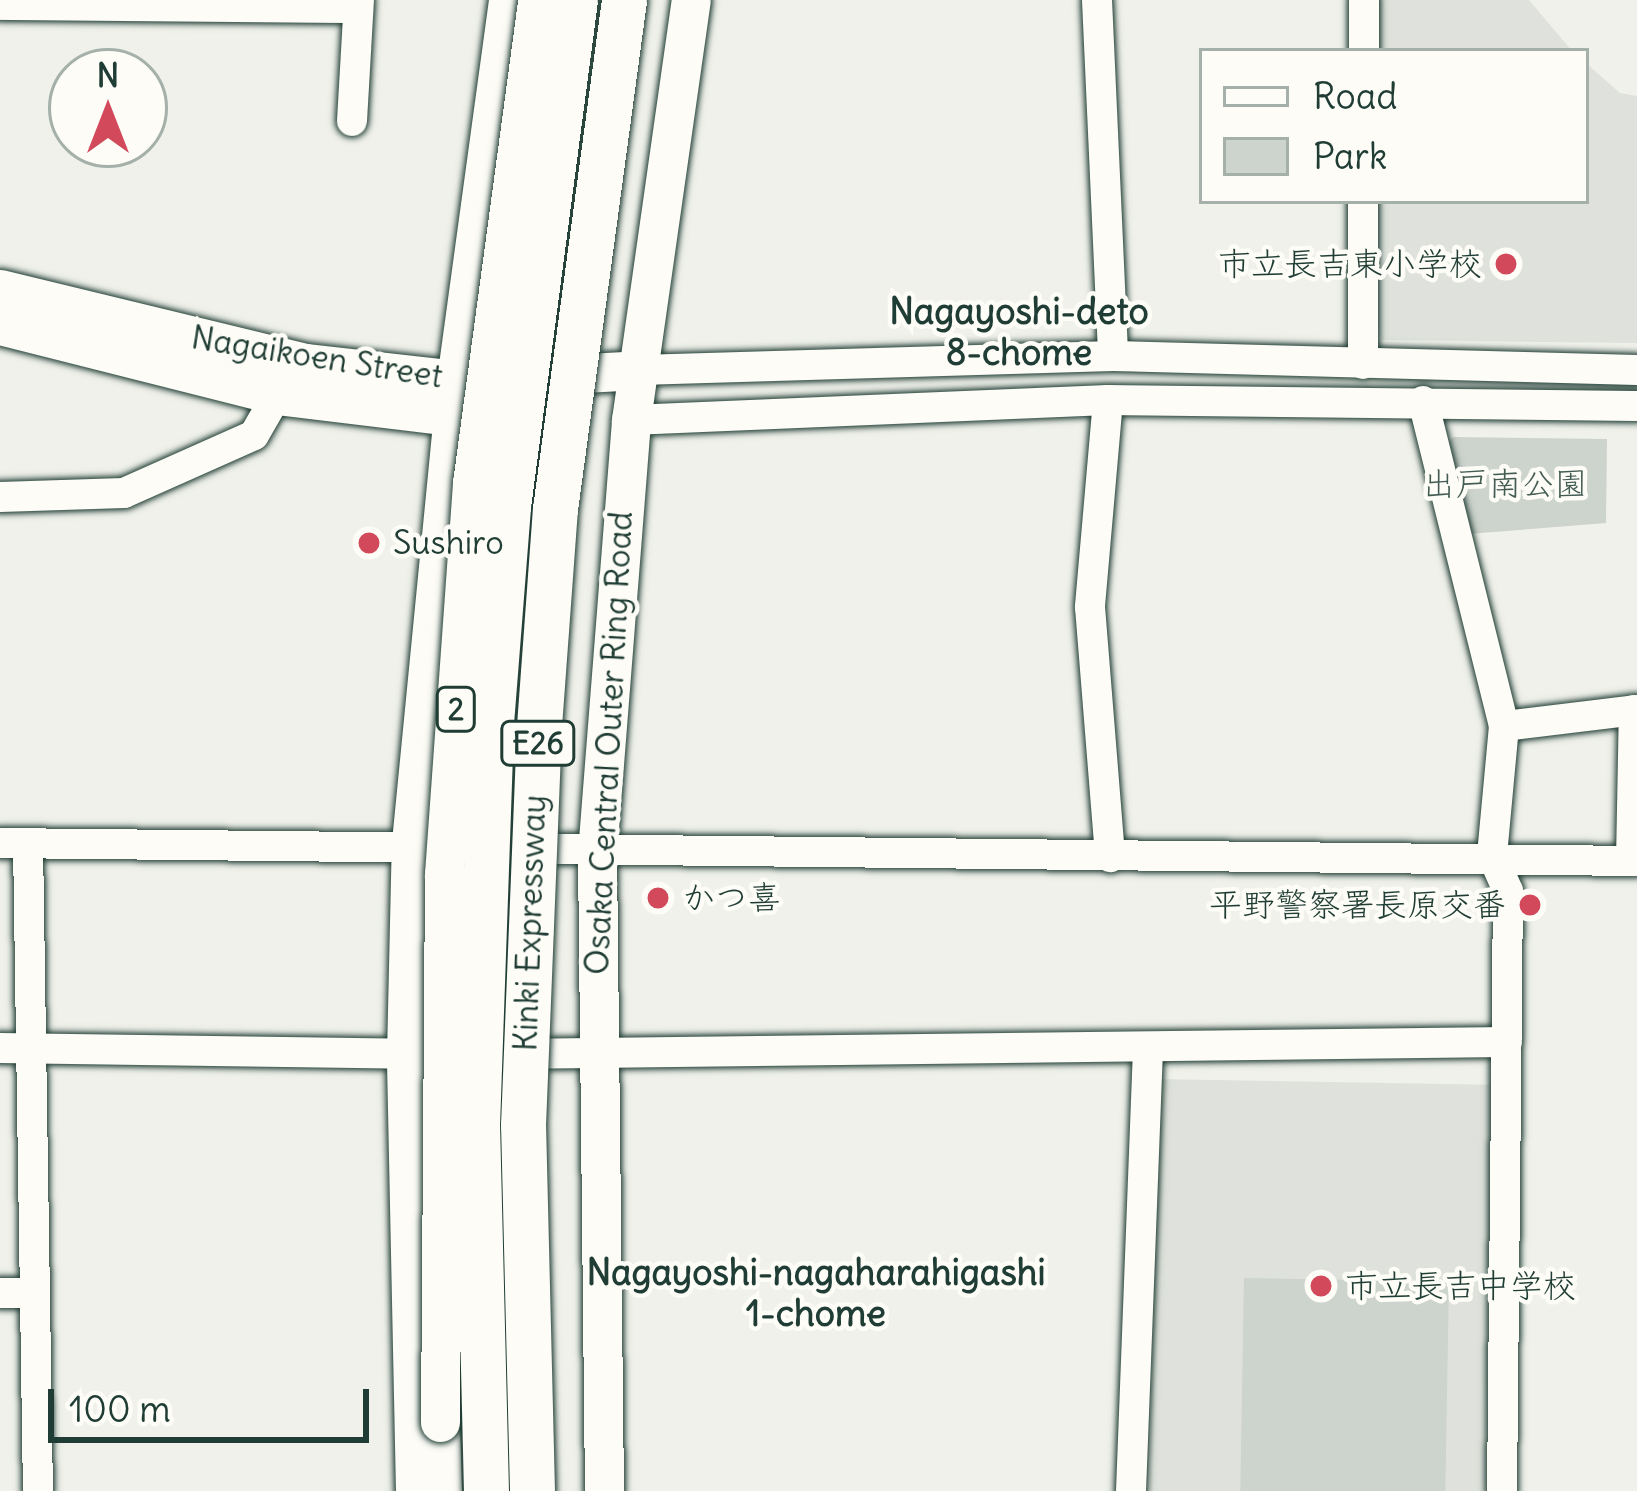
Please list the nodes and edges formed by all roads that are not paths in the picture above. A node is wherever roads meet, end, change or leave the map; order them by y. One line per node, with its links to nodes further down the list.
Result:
1 (508, 0): 21 (main road, 2)
2 (537, 0): 44 (main road, 2, bridge)
3 (575, 0): 45 (highway, Kinki Expressway / E26, bridge)
4 (624, 0): 46 (highway, Kinki Expressway / E26, bridge)
5 (691, 0): 18 (main road, Osaka Central Outer Ring Road)
6 (1097, 0): 16 (street)
7 (1364, 0): 11 (street)
8 (207, 1): 9 (street); 10 (street)
9 (358, 4): 12 (street)
10 (0, 5)
11 (1364, 48)
12 (352, 122)
13 (1363, 204): 17 (street)
14 (0, 289): 21 (main road, Nagaikoen Street)
15 (0, 325): 20 (main road, Nagaikoen Street)
16 (1113, 356): 17 (street); 18 (street)
17 (1363, 364): 19 (street)
18 (639, 370): 21 (main road, Nagaikoen Street); 25 (main road, Osaka Central Outer Ring Road)
19 (1637, 370)
20 (277, 395): 21 (main road, Nagaikoen Street); 26 (street)
21 (455, 399): 25 (main road, Nagaikoen Street); 29 (main road, 2)
22 (1108, 400): 23 (street); 25 (street); 33 (street)
23 (1423, 400): 24 (street); 28 (street)
24 (1637, 406)
25 (631, 420): 31 (main road, Osaka Central Outer Ring Road)
26 (0, 497)
27 (1636, 710): 28 (street); 34 (street)
28 (1504, 726): 32 (street)
29 (411, 842): 30 (street); 31 (street); 38 (main road, 2)
30 (14, 843): 36 (street)
31 (597, 853): 33 (street); 39 (main road, Osaka Central Outer Ring Road)
32 (1492, 855): 33 (street); 34 (street); 35 (street)
33 (1111, 857)
34 (1634, 861)
35 (1508, 1042): 37 (street); 49 (street)
36 (15, 1048): 38 (street); 41 (street)
37 (1148, 1049): 39 (street); 48 (street)
38 (406, 1054): 39 (street); 43 (main road, 2)
39 (594, 1054): 47 (main road, Osaka Central Outer Ring Road)
40 (0, 1293): 41 (street)
41 (34, 1293): 42 (street)
42 (38, 1491)
43 (415, 1491)
44 (442, 1491)
45 (486, 1491)
46 (532, 1491)
47 (604, 1491)
48 (1131, 1491)
49 (1502, 1491)

